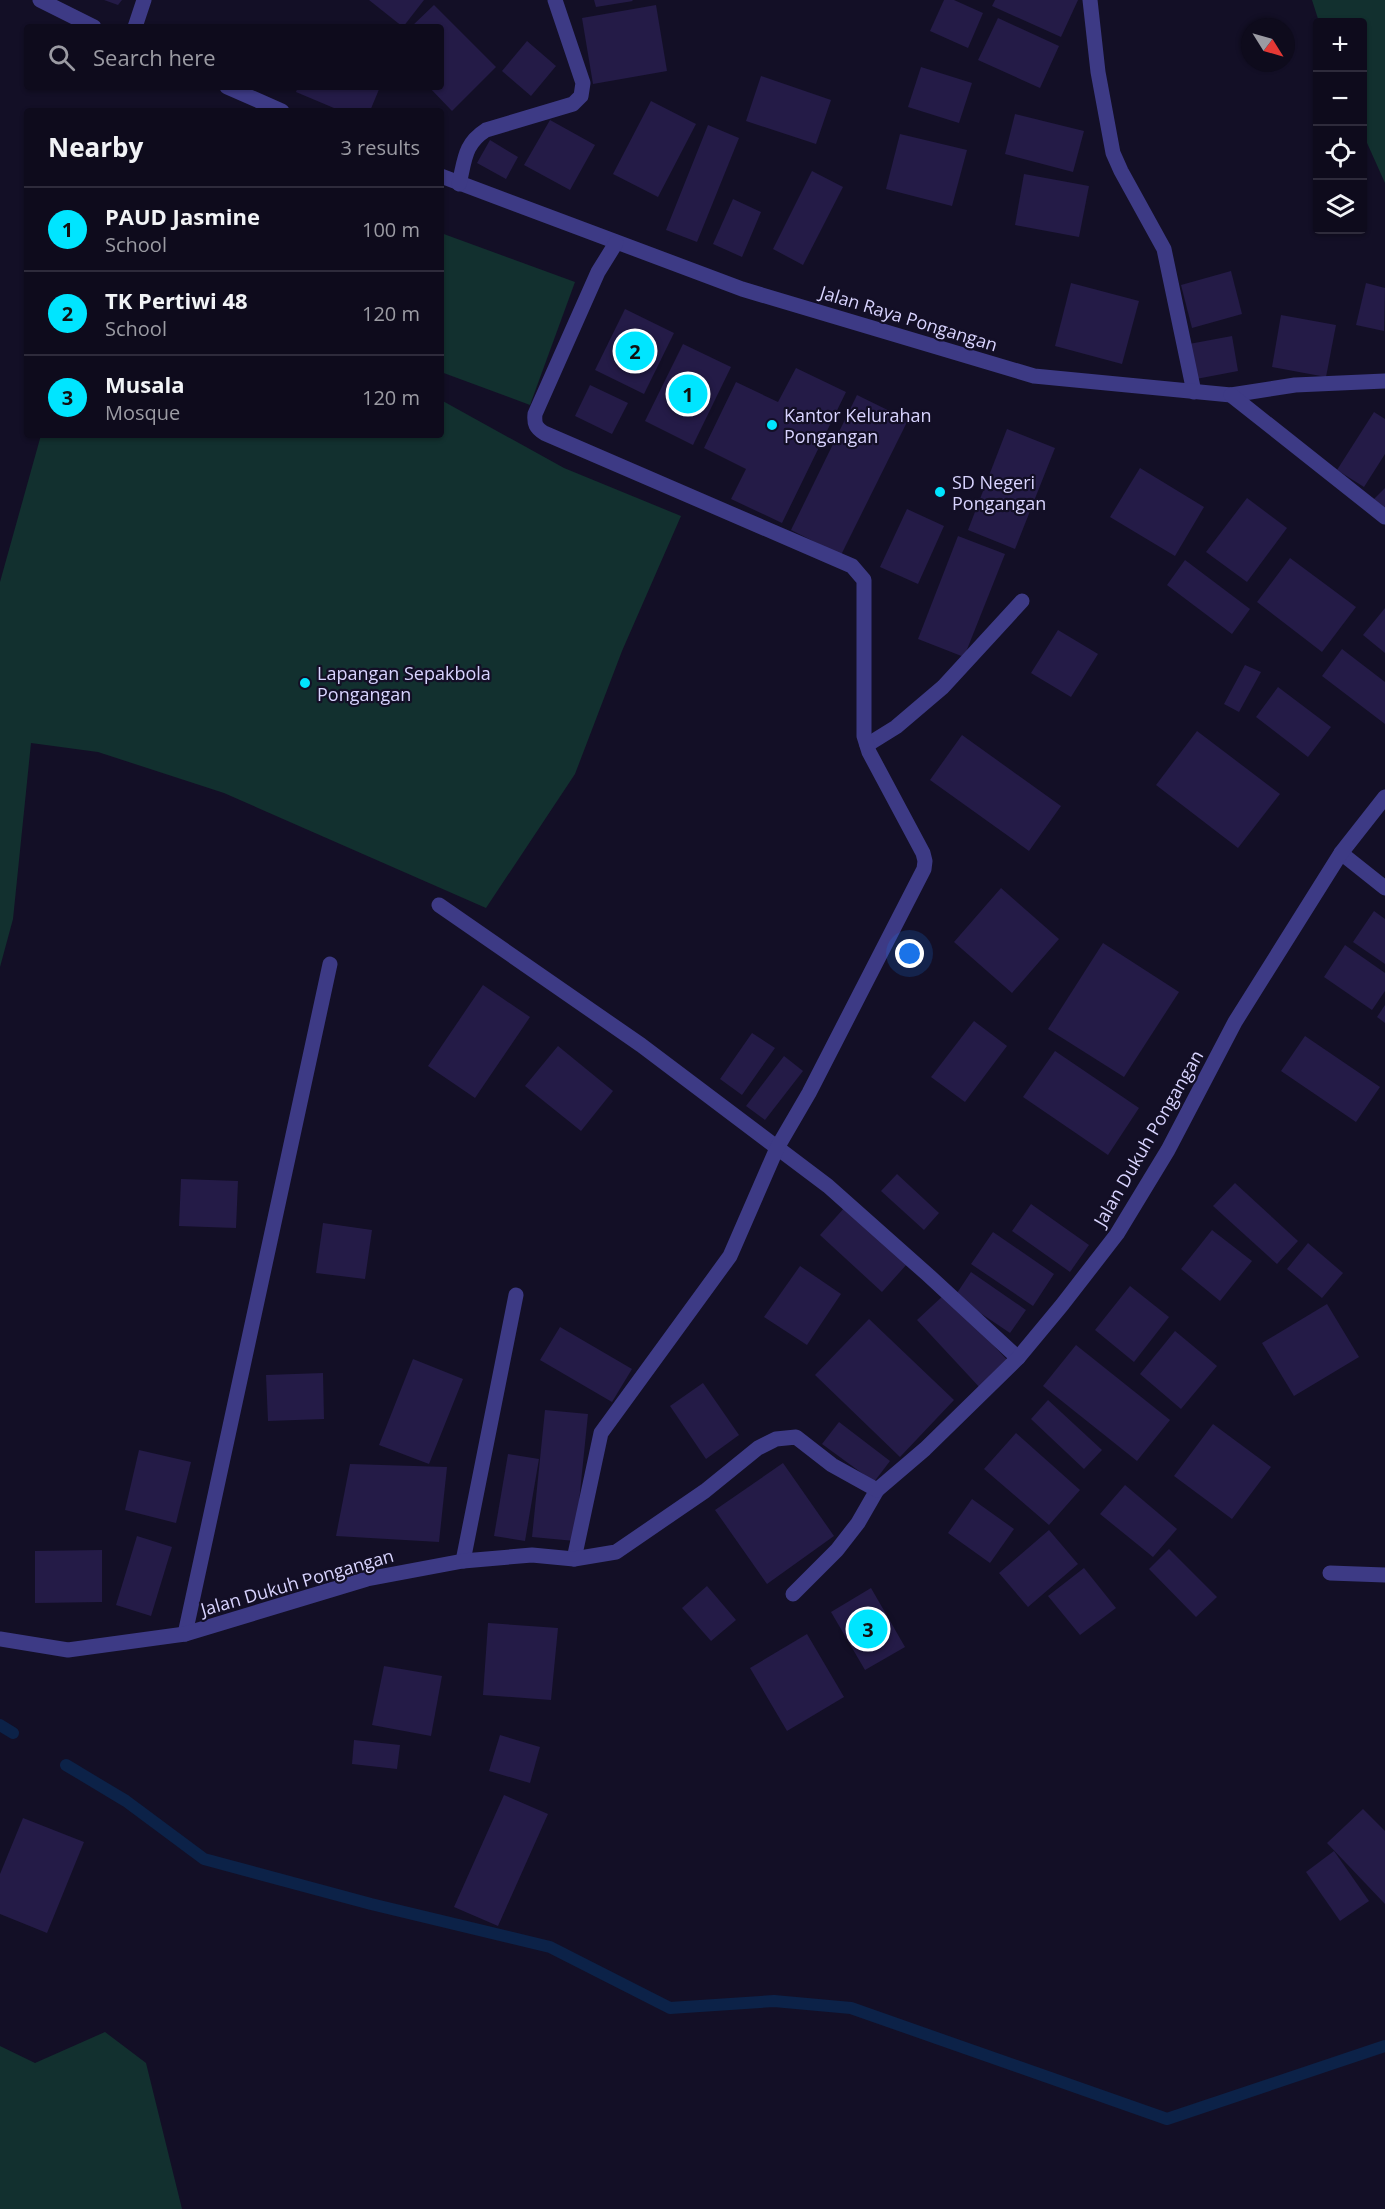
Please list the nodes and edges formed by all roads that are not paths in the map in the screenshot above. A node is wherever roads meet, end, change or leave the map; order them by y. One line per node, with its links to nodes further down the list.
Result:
1 (40, 0): 5 (street)
2 (144, 0): 6 (street)
3 (555, 0): 10 (street)
4 (1090, 0): 13 (street)
5 (88, 24)
6 (136, 24)
7 (234, 90): 8 (street)
8 (275, 108)
9 (444, 177): 10 (street, Jalan Raya Pongangan)
10 (459, 184): 11 (street, Jalan Raya Pongangan)
11 (616, 243): 13 (street, Jalan Raya Pongangan); 17 (street)
12 (1385, 381): 14 (street, Jalan Raya Pongangan)
13 (1194, 392): 14 (street, Jalan Raya Pongangan)
14 (1232, 395): 15 (street)
15 (1385, 517)
16 (1022, 601): 17 (street)
17 (867, 746): 23 (street)
18 (1385, 797): 19 (street, Jalan Dukuh Pongangan)
19 (1341, 853): 20 (street); 25 (street, Jalan Dukuh Pongangan)
20 (1385, 888)
21 (439, 905): 23 (street)
22 (330, 964): 32 (street)
23 (777, 1148): 25 (street); 27 (street)
24 (516, 1295): 28 (street)
25 (1018, 1358): 26 (street, Jalan Dukuh Pongangan)
26 (877, 1490): 27 (street, Jalan Dukuh Pongangan); 31 (street, Jalan Dukuh Pongangan)
27 (574, 1559): 28 (street, Jalan Dukuh Pongangan)
28 (463, 1561): 32 (street, Jalan Dukuh Pongangan)
29 (1330, 1573): 30 (street)
30 (1385, 1575)
31 (793, 1594)
32 (185, 1634): 33 (street, Jalan Dukuh Pongangan)
33 (0, 1639)

